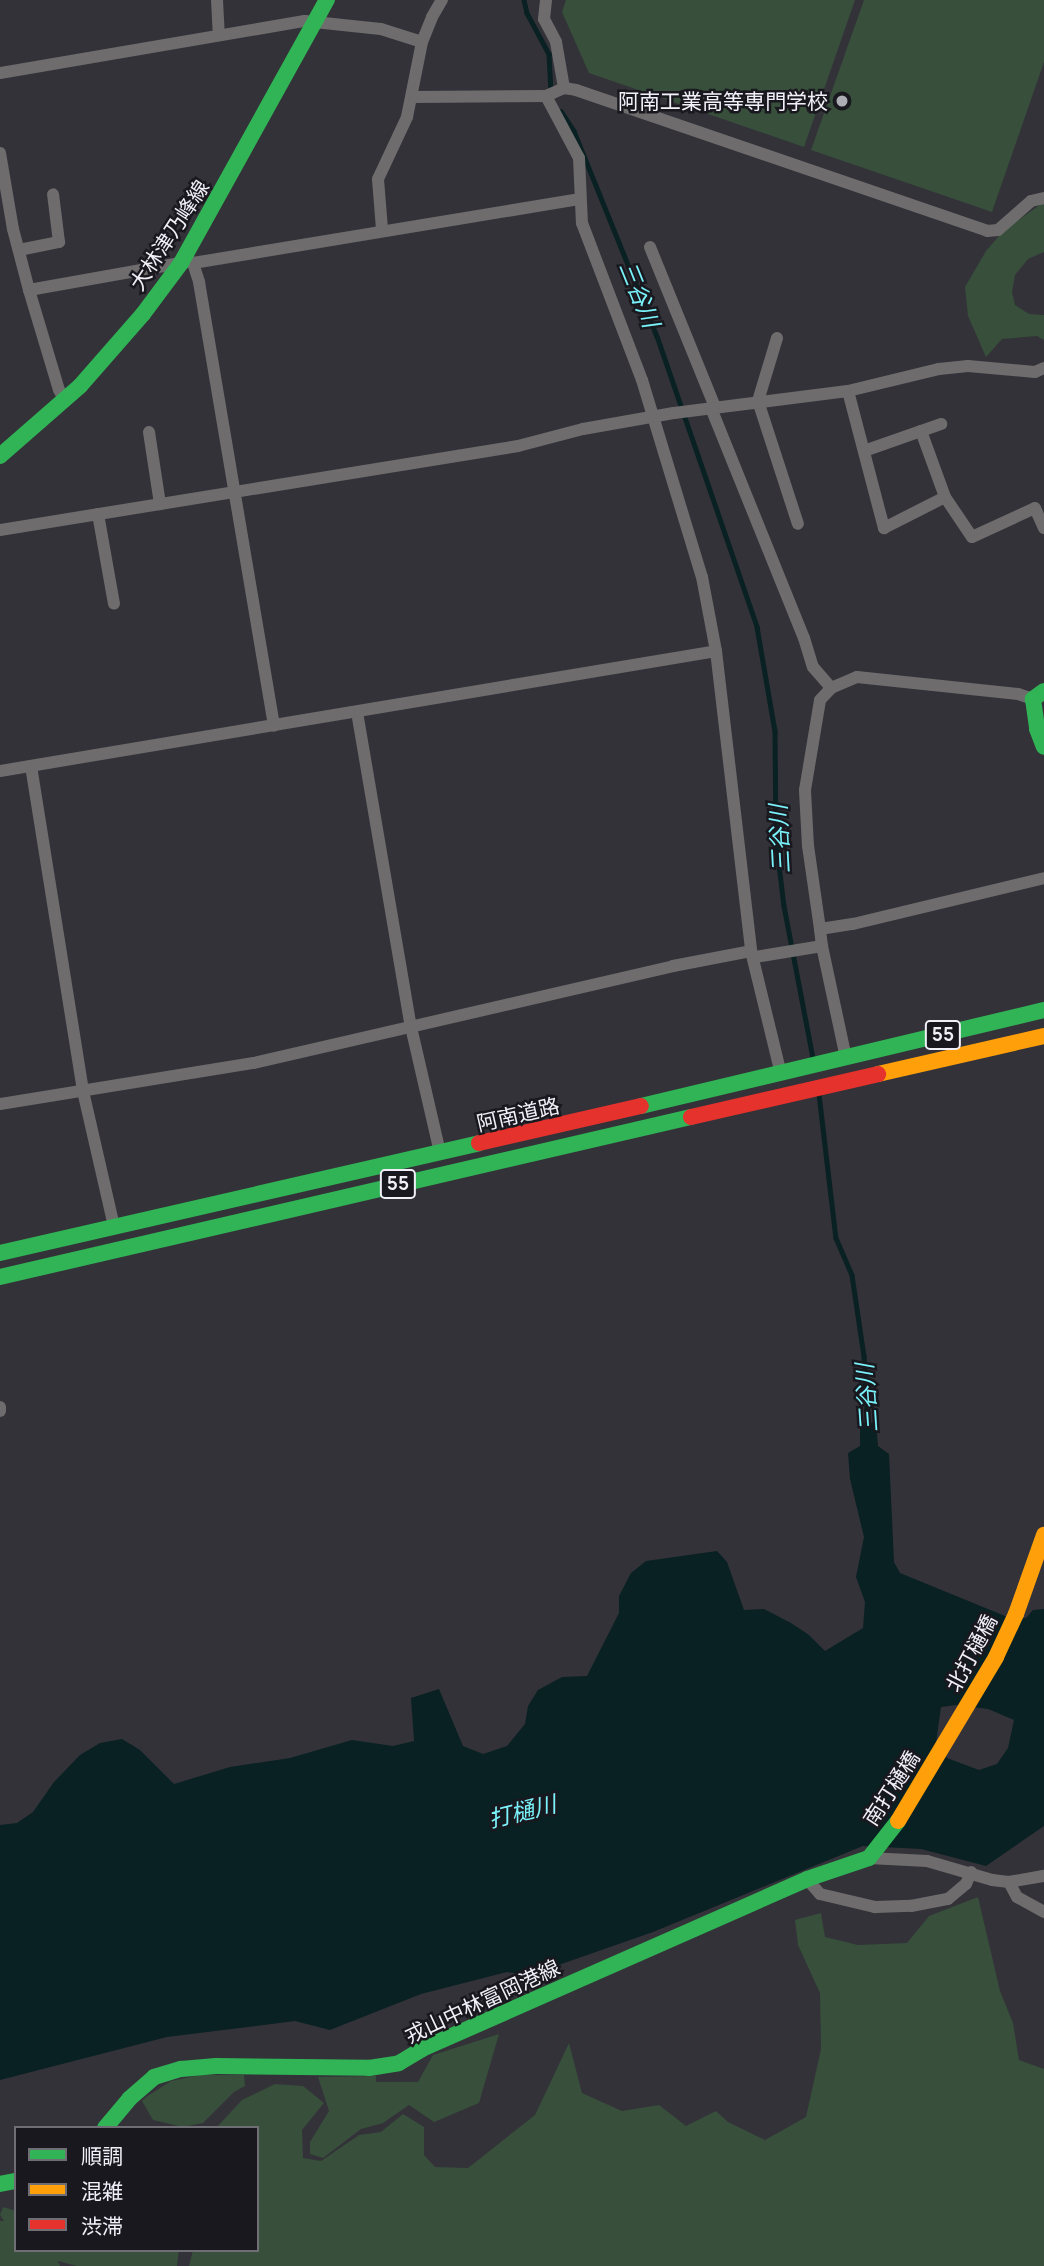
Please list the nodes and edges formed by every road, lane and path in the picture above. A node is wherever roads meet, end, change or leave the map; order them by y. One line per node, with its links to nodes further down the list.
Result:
1 (217, 0): 6 (street)
2 (327, 0): 5 (main road, 大林津乃峰線)
3 (442, 0): 7 (street)
4 (546, 0): 9 (street)
5 (316, 22): 6 (street); 7 (street); 19 (main road, 大林津乃峰線)
6 (219, 36): 8 (street)
7 (422, 42): 10 (street)
8 (0, 74)
9 (554, 92): 10 (street); 13 (street); 14 (street)
10 (412, 97): 15 (street)
11 (0, 153): 16 (street)
12 (52, 194): 18 (street)
13 (1044, 198)
14 (579, 199): 15 (street); 27 (street)
15 (382, 229): 19 (street)
16 (7, 230): 18 (street)
17 (650, 247): 26 (street)
18 (19, 250): 20 (street)
19 (186, 261): 20 (street); 24 (main road, 大林津乃峰線); 33 (street)
20 (29, 290): 24 (street)
21 (777, 338): 25 (street)
22 (1044, 368): 23 (street)
23 (848, 391): 25 (street); 31 (street)
24 (65, 400): 32 (main road, 大林津乃峰線)
25 (758, 401): 26 (street); 37 (street)
26 (708, 409): 27 (street); 42 (street)
27 (653, 417): 33 (street); 41 (street)
28 (941, 424): 29 (street)
29 (921, 431): 31 (street); 34 (street)
30 (149, 432): 35 (street)
31 (864, 451): 34 (street)
32 (0, 456)
33 (235, 492): 35 (street); 45 (street)
34 (945, 497): 38 (street)
35 (160, 504): 36 (street)
36 (98, 514): 39 (street); 40 (street)
37 (799, 524)
38 (1044, 528)
39 (0, 530)
40 (114, 604)
41 (716, 651): 44 (street); 52 (street)
42 (831, 688): 43 (street); 50 (street)
43 (1038, 695): 46 (main road)
44 (357, 712): 45 (street); 54 (street)
45 (274, 726): 47 (street)
46 (1044, 747)
47 (32, 766): 48 (street); 58 (street)
48 (0, 771)
49 (1044, 878): 50 (street)
50 (820, 929): 51 (street)
51 (816, 947): 52 (street); 56 (street)
52 (758, 954): 54 (street); 57 (street)
53 (1044, 1010): 56 (main road, 阿南道路 / 55)
54 (411, 1027): 58 (street); 60 (street)
55 (1044, 1036): 63 (main road, 阿南道路 / 55)
56 (844, 1059): 57 (main road, 阿南道路 / 55)
57 (788, 1072): 60 (main road, 阿南道路 / 55)
58 (83, 1091): 59 (street); 61 (street)
59 (0, 1104)
60 (440, 1153): 61 (main road, 阿南道路 / 55)
61 (114, 1226): 62 (main road, 阿南道路 / 55)
62 (0, 1253)
63 (0, 1277)
64 (1044, 1535): 65 (main road, 北打樋橋)
65 (943, 1747): 66 (main road, 南打樋橋)
66 (872, 1855): 67 (street); 69 (main road, 戎山中林富岡港線)
67 (971, 1872): 69 (street); 70 (street)
68 (1044, 1876): 70 (street)
69 (807, 1879): 72 (main road, 戎山中林富岡港線)
70 (1009, 1882): 71 (street)
71 (1044, 1912)
72 (107, 2126)

